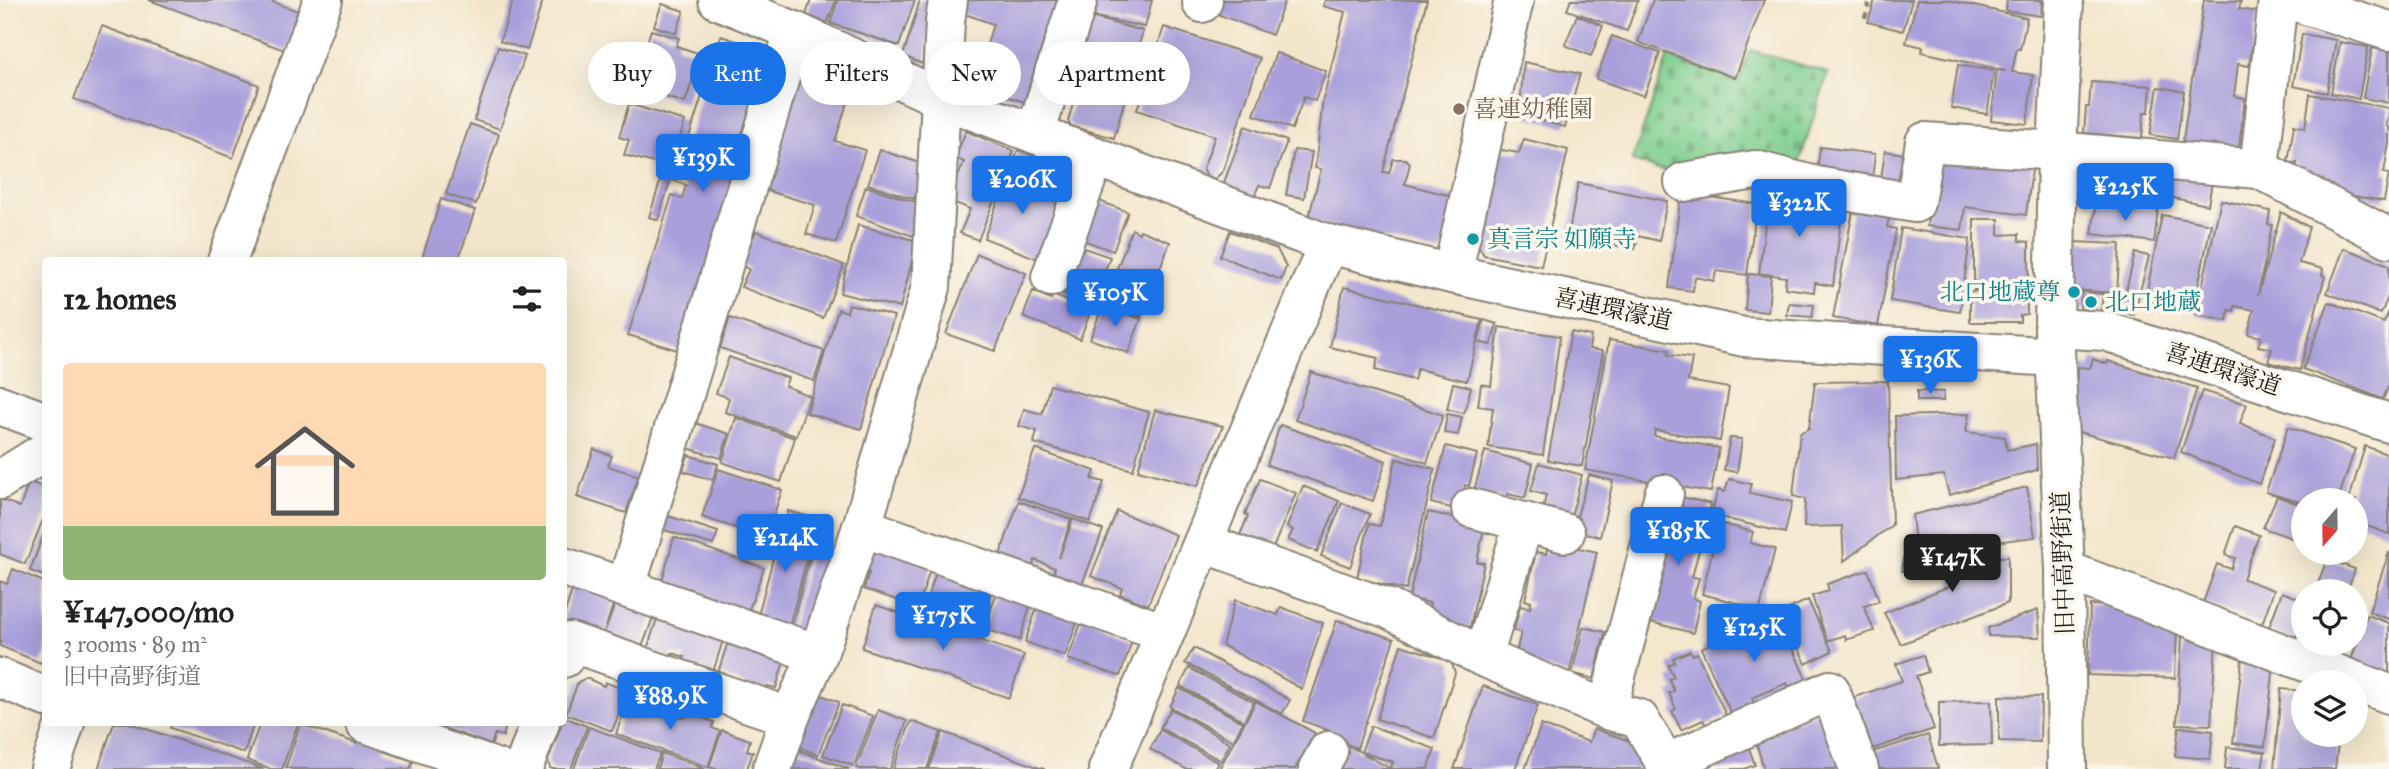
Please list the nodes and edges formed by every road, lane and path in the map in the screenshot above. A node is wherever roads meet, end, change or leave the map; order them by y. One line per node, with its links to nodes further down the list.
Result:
1 (323, 0): 24 (street)
2 (718, 0): 11 (street, 喜連環濠道)
3 (948, 0): 13 (street)
4 (1078, 0): 17 (street)
5 (1514, 0): 25 (street)
6 (1870, 0): 10 (path)
7 (2064, 0): 18 (street, 旧中高野街道)
8 (2278, 0): 20 (street)
9 (2290, 0): 12 (street)
10 (1865, 18)
11 (794, 31): 14 (street, 喜連環濠道); 41 (street)
12 (2389, 31)
13 (944, 42)
14 (927, 92)
15 (942, 105): 36 (street)
16 (958, 105): 17 (street, 喜連環濠道)
17 (1035, 134): 19 (street, 喜連環濠道)
18 (2057, 151): 20 (street); 21 (street); 27 (street, 旧中高野街道)
19 (1095, 156): 23 (street, 喜連環濠道); 26 (street)
20 (2259, 169): 22 (street)
21 (1684, 182)
22 (2389, 238)
23 (1328, 244): 25 (street, 喜連環濠道); 38 (street)
24 (228, 257)
25 (1452, 274): 27 (street, 喜連環濠道)
26 (1051, 277)
27 (2054, 342): 30 (street, 喜連環濠道); 40 (street, 旧中高野街道)
28 (0, 405): 29 (street)
29 (42, 421)
30 (2389, 423)
31 (42, 454): 32 (street)
32 (0, 480)
33 (1664, 494): 49 (street)
34 (1471, 508): 35 (street)
35 (1524, 522): 37 (street); 45 (street)
36 (862, 527): 42 (street); 44 (street)
37 (1565, 533)
38 (1203, 543): 42 (street); 45 (street)
39 (567, 568): 41 (street)
40 (2065, 570): 47 (street); 60 (street, 旧中高野街道)
41 (626, 587): 44 (street)
42 (1165, 633): 54 (street)
43 (567, 648): 50 (street)
44 (818, 654): 50 (street)
45 (1483, 657): 49 (street)
46 (0, 678): 48 (street)
47 (2389, 694)
48 (42, 695)
49 (1607, 709): 59 (street)
50 (790, 717): 58 (street)
51 (64, 726): 55 (street)
52 (374, 726): 56 (street)
53 (539, 726): 57 (street)
54 (1122, 764)
55 (50, 769)
56 (498, 769)
57 (523, 769)
58 (772, 769)
59 (1859, 769)
60 (2067, 769)

